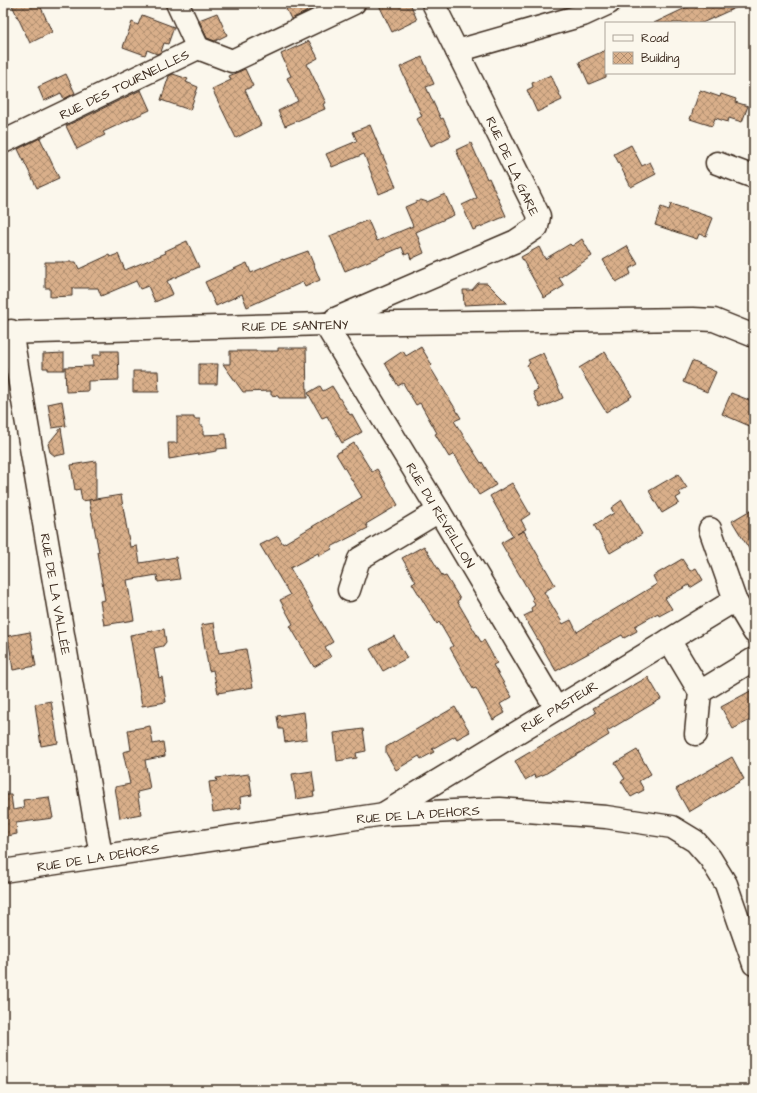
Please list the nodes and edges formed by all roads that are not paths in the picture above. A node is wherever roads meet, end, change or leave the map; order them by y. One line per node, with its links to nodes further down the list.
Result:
1 (177, 3): 6 (street)
2 (354, 3): 6 (street, RUE DES TOURNELLES)
3 (434, 3): 7 (street, RUE DE LA GARE)
4 (609, 3): 5 (street)
5 (580, 9): 7 (street)
6 (198, 48): 8 (street, RUE DES TOURNELLES)
7 (457, 51): 11 (street, RUE DE LA GARE)
8 (3, 142)
9 (717, 163): 10 (street)
10 (754, 177)
11 (325, 324): 12 (street, RUE DE SANTENY); 13 (street, RUE DE SANTENY); 14 (street, RUE DU RÉVEILLON)
12 (7, 332): 25 (street, RUE DE LA VALLÉE)
13 (754, 336)
14 (439, 511): 16 (street); 22 (street, RUE DU RÉVEILLON)
15 (710, 529): 17 (street)
16 (349, 590)
17 (735, 600): 18 (street); 19 (street, RUE PASTEUR)
18 (754, 632)
19 (669, 640): 21 (street); 22 (street, RUE PASTEUR)
20 (754, 659): 21 (street)
21 (700, 692): 23 (street)
22 (556, 708): 24 (street, RUE PASTEUR)
23 (696, 734)
24 (384, 814): 25 (street, RUE DE LA DEHORS); 27 (street, RUE DE LA DEHORS)
25 (101, 856): 26 (street, RUE DE LA DEHORS)
26 (3, 871)
27 (754, 964)

